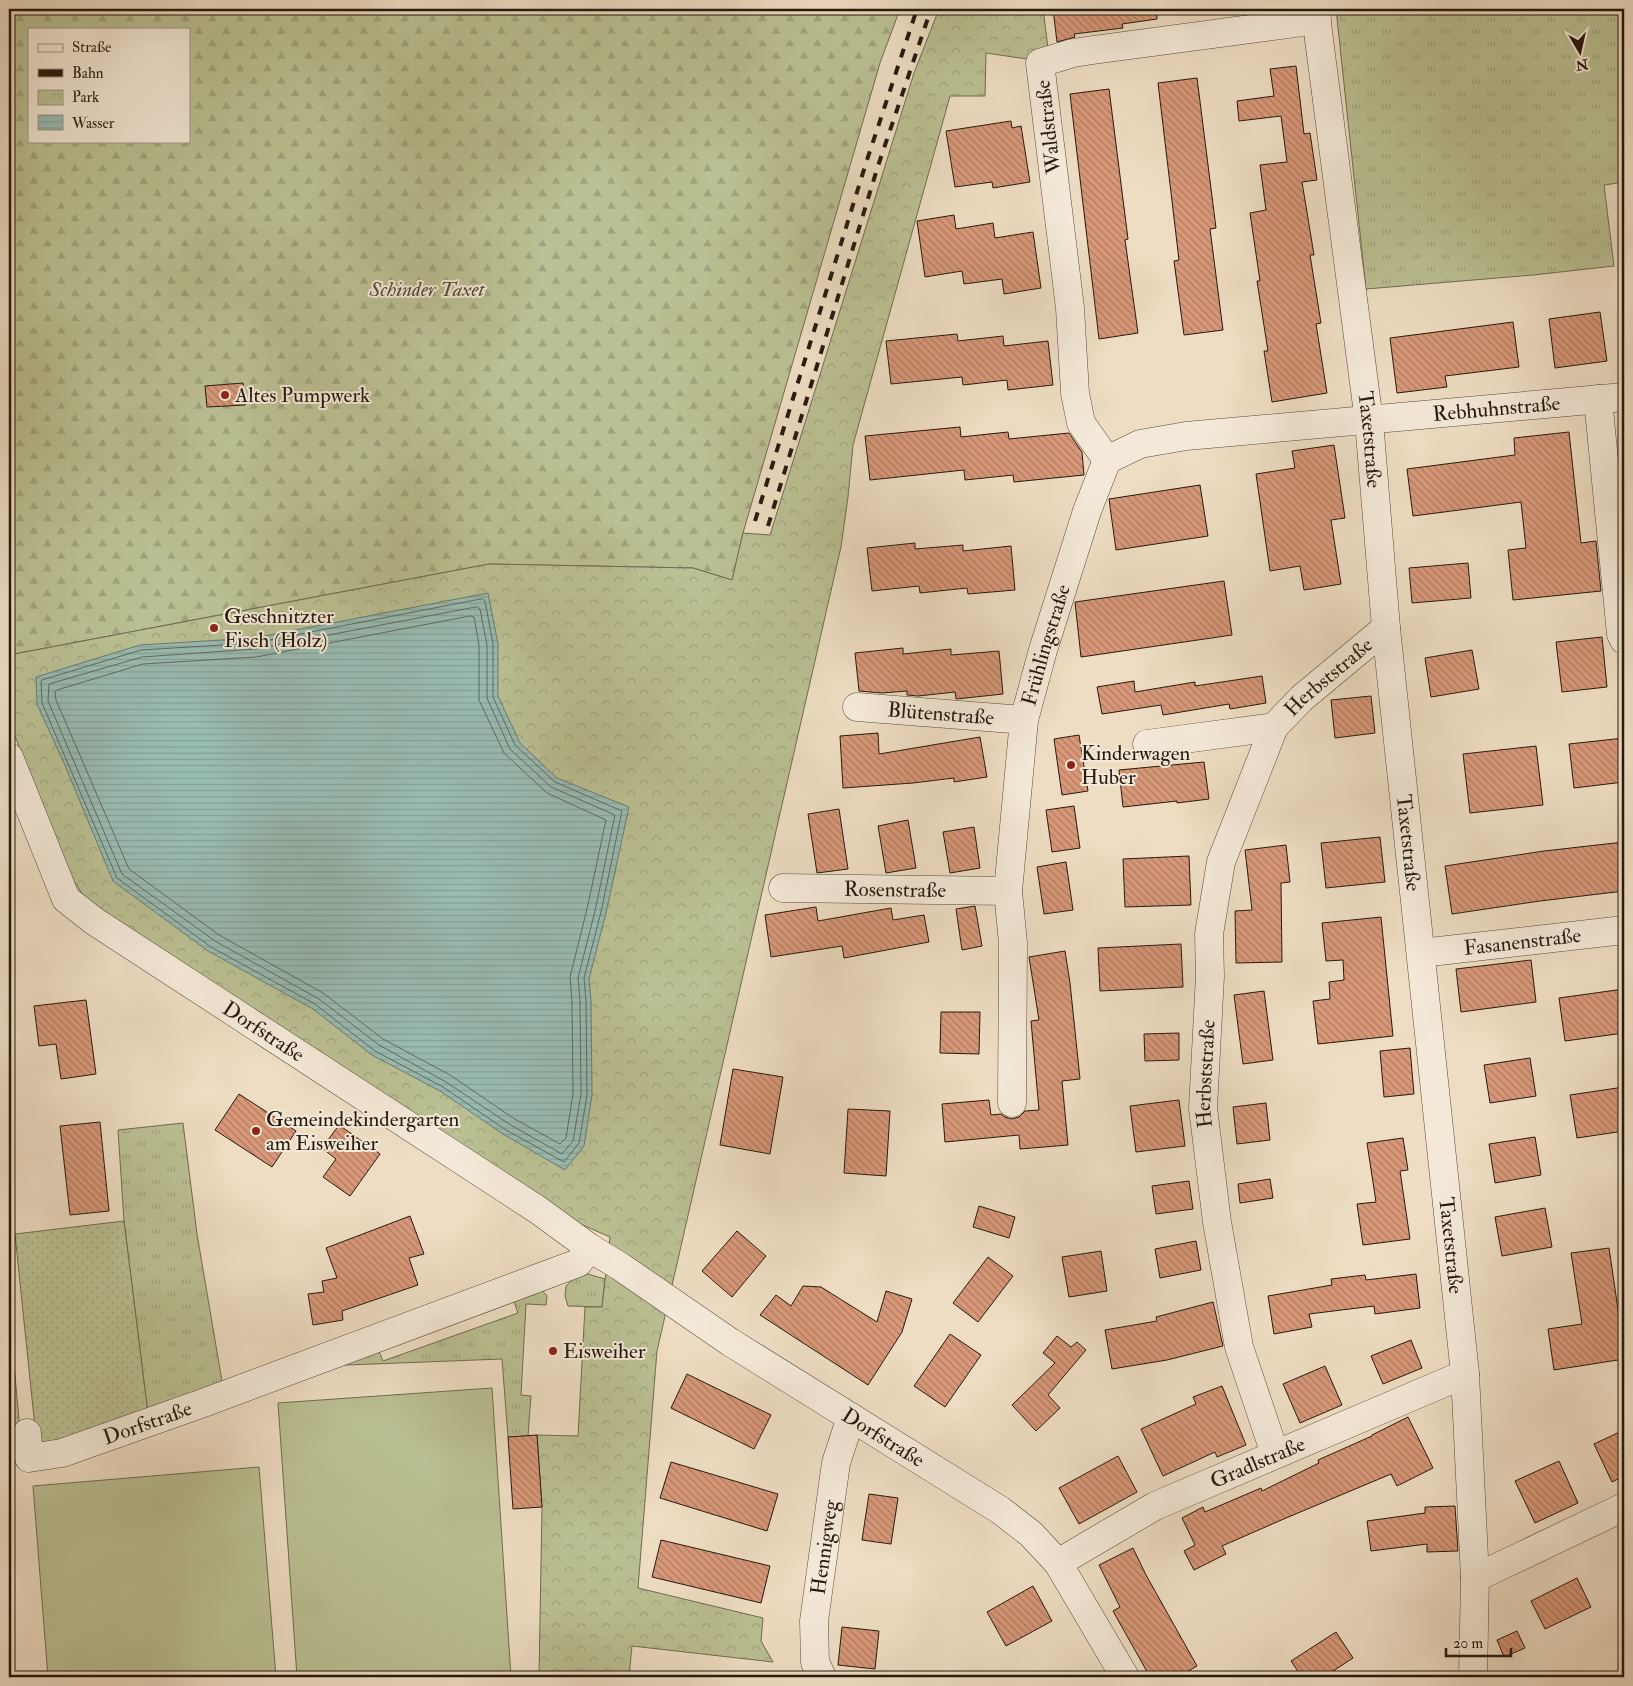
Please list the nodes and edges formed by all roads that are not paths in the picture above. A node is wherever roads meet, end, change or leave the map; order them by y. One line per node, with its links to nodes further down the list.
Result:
1 (1316, 14): 4 (street, Taxetstraße); 5 (street, Waldstraße)
2 (1624, 397): 3 (street, Rebhuhnstraße)
3 (1598, 399): 4 (street, Rebhuhnstraße); 7 (street)
4 (1369, 421): 5 (street); 6 (street, Taxetstraße)
5 (1107, 460): 9 (street, Frühlingstraße)
6 (1386, 628): 10 (street, Herbststraße); 16 (street, Taxetstraße)
7 (1624, 640)
8 (857, 707): 9 (street, Blütenstraße)
9 (1024, 720): 14 (street, Frühlingstraße)
10 (1274, 727): 11 (street, Herbststraße); 22 (street, Herbststraße)
11 (1147, 744)
12 (9, 757): 18 (street, Dorfstraße)
13 (783, 888): 14 (street, Rosenstraße)
14 (1008, 891): 17 (street, Frühlingstraße)
15 (1624, 930): 16 (street, Fasanenstraße)
16 (1421, 952): 19 (street, Taxetstraße)
17 (1012, 1103)
18 (590, 1248): 20 (street, Dorfstraße); 21 (street, Dorfstraße)
19 (1464, 1374): 22 (street, Gradlstraße); 25 (street, Taxetstraße)
20 (851, 1417): 24 (street, Dorfstraße); 26 (street, Hennigweg)
21 (27, 1433)
22 (1275, 1454): 24 (street, Gradlstraße)
23 (1624, 1507): 25 (street)
24 (1058, 1563): 27 (street, Dorfstraße)
25 (1475, 1578): 28 (street, Taxetstraße)
26 (822, 1677)
27 (1125, 1677)
28 (1473, 1677)

